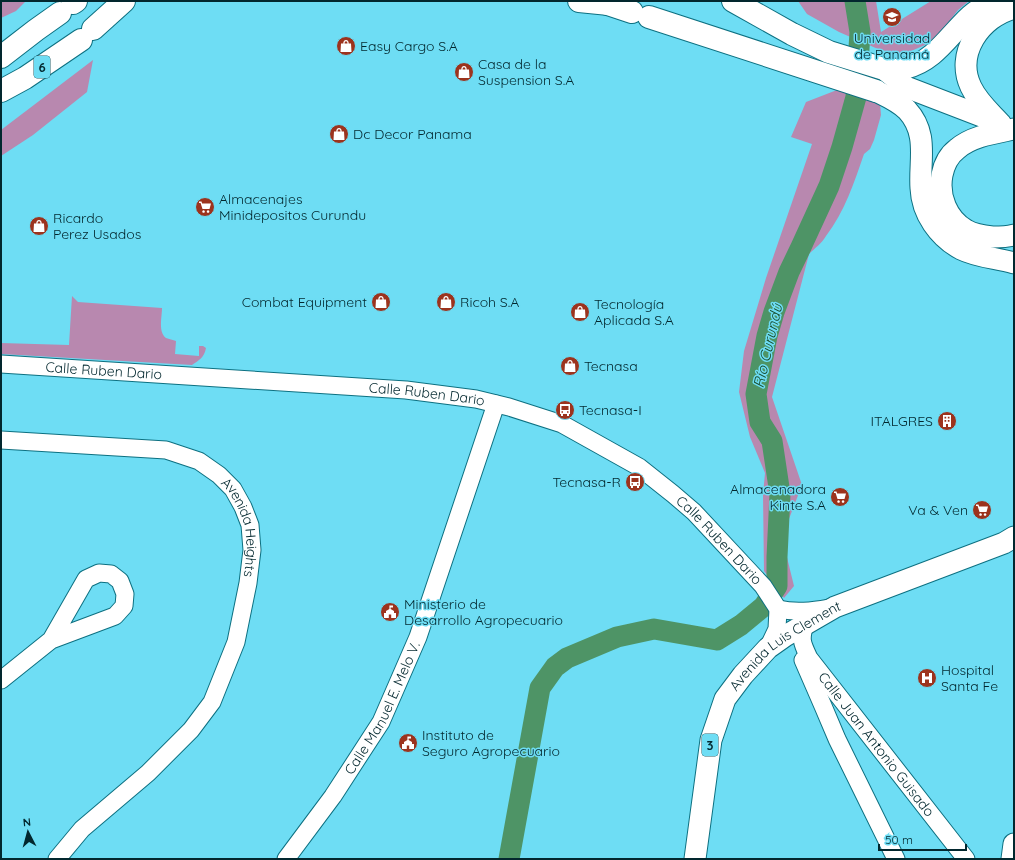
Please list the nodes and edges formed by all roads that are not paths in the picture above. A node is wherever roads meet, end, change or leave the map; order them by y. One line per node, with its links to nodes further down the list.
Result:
1 (124, 1): 12 (highway, 6)
2 (579, 1): 5 (highway)
3 (733, 1): 11 (highway)
4 (993, 1): 11 (main road)
5 (604, 3): 15 (highway)
6 (70, 6): 8 (highway, 6)
7 (1014, 8): 17 (main road)
8 (36, 30): 9 (highway); 10 (highway, 6)
9 (1, 47)
10 (1, 57)
11 (882, 69): 13 (main road)
12 (25, 78): 14 (highway, 6); 16 (highway)
13 (906, 87): 15 (main road); 17 (main road)
14 (1, 91)
15 (874, 91): 19 (main road)
16 (1, 107)
17 (1010, 127): 18 (main road)
18 (1014, 235)
19 (1014, 263)
20 (1, 364): 21 (street, Calle Ruben Dario)
21 (496, 404): 24 (street, Calle Ruben Dario); 34 (street, Calle Manuel E. Melo V.)
22 (1, 440): 33 (street, Avenida Heights)
23 (1011, 541): 25 (main road, Avenida Luis Clement / 3)
24 (777, 607): 25 (street); 28 (street)
25 (835, 607): 26 (main road, Avenida Luis Clement / 3)
26 (805, 624): 28 (main road, Avenida Luis Clement / 3); 30 (street, Calle Juan Antonio Guisado)
27 (51, 640): 27 (street); 29 (street)
28 (773, 644): 31 (street); 35 (main road, Avenida Luis Clement / 3)
29 (1, 680)
30 (839, 695): 31 (street); 37 (street, Calle Juan Antonio Guisado)
31 (824, 706): 36 (street)
32 (1014, 844): 38 (main road)
33 (56, 859)
34 (286, 859)
35 (695, 859)
36 (896, 859)
37 (966, 859)
38 (1012, 859)

